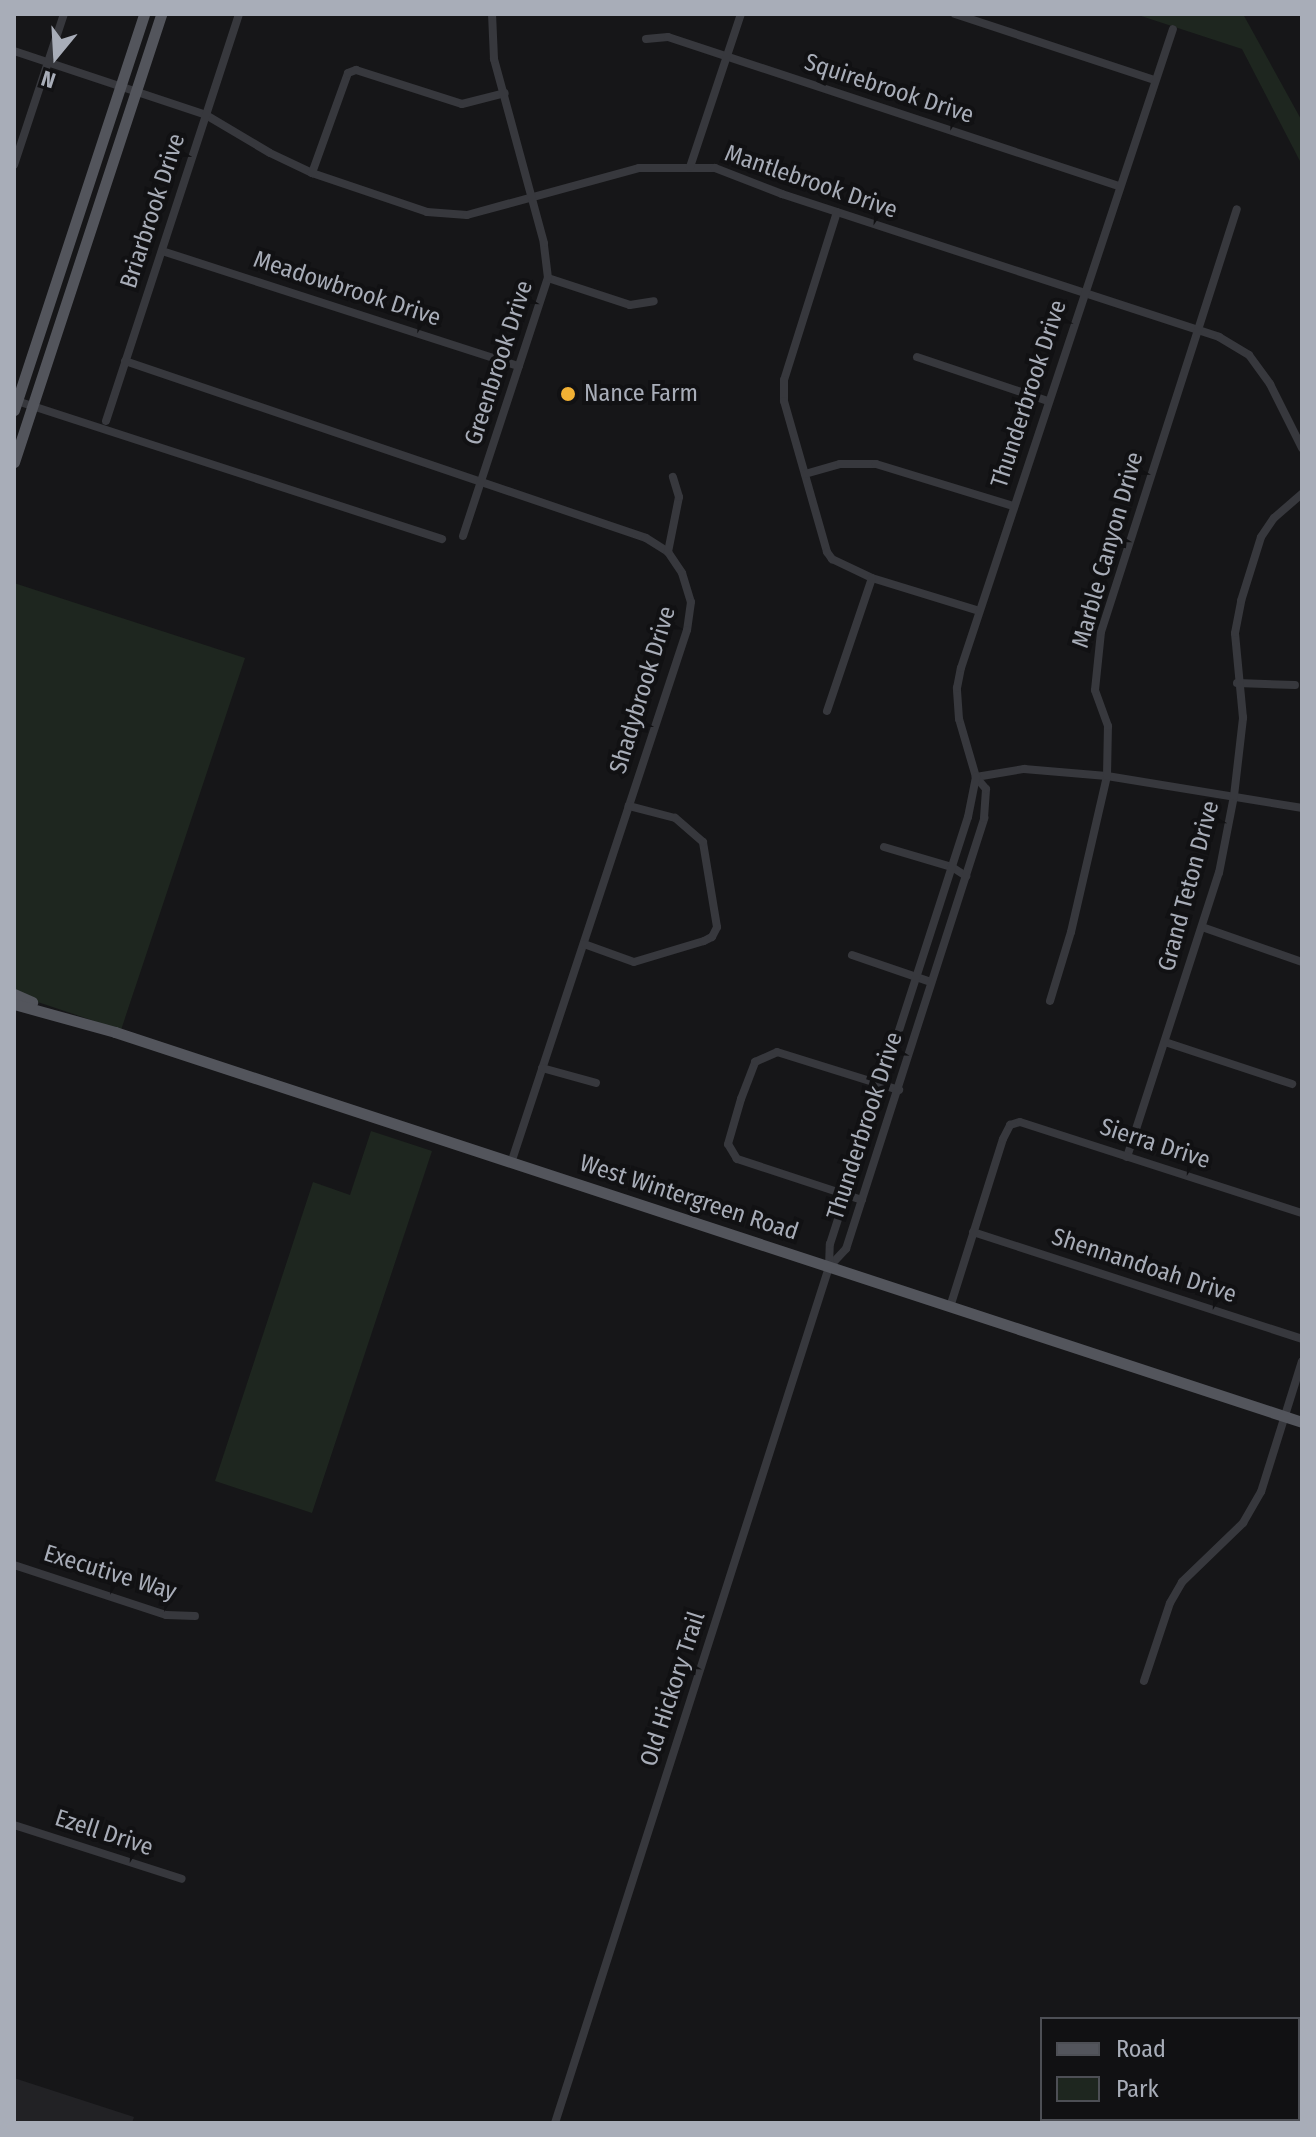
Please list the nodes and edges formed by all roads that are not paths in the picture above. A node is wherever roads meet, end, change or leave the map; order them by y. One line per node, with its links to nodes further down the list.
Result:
1 (64, 14): 12 (street)
2 (144, 14): 14 (main road)
3 (161, 14): 15 (main road)
4 (239, 14): 17 (street, Briarbrook Drive)
5 (492, 14): 16 (street, Greenbrook Drive)
6 (741, 14): 11 (street)
7 (955, 14): 13 (street)
8 (1173, 29): 13 (street, Thunderbrook Drive)
9 (646, 39): 11 (street, Squirebrook Drive)
10 (14, 51): 12 (street, Mantlebrook Drive)
11 (727, 56): 19 (street); 21 (street, Squirebrook Drive)
12 (49, 63): 14 (street, Mantlebrook Drive); 18 (street)
13 (1154, 80): 21 (street, Thunderbrook Drive)
14 (121, 86): 15 (street, Mantlebrook Drive); 35 (main road)
15 (136, 91): 17 (street, Mantlebrook Drive); 34 (main road)
16 (505, 93): 20 (street); 22 (street, Greenbrook Drive)
17 (206, 115): 20 (street, Mantlebrook Drive); 25 (street, Briarbrook Drive)
18 (14, 165)
19 (690, 167): 22 (street, Mantlebrook Drive); 24 (street, Mantlebrook Drive)
20 (312, 173): 22 (street, Mantlebrook Drive)
21 (1119, 186): 27 (street, Thunderbrook Drive)
22 (532, 195): 26 (street, Greenbrook Drive)
23 (1237, 209): 29 (street, Marble Canyon Drive)
24 (837, 212): 27 (street, Mantlebrook Drive); 39 (street)
25 (162, 251): 31 (street, Briarbrook Drive); 32 (street, Meadowbrook Drive)
26 (548, 278): 28 (street); 32 (street, Greenbrook Drive)
27 (1084, 293): 29 (street, Mantlebrook Drive); 33 (street, Thunderbrook Drive)
28 (654, 301)
29 (1196, 329): 37 (street, Mantlebrook Drive); 52 (street, Marble Canyon Drive)
30 (917, 357): 33 (street)
31 (125, 361): 36 (street, Briarbrook Drive); 41 (street)
32 (519, 366): 41 (street, Greenbrook Drive)
33 (1048, 401): 43 (street, Thunderbrook Drive)
34 (33, 405): 35 (street); 38 (main road); 45 (street)
35 (15, 406)
36 (106, 421)
37 (1302, 448)
38 (14, 460)
39 (805, 474): 43 (street); 47 (street)
40 (673, 477): 46 (street)
41 (481, 485): 44 (street, Greenbrook Drive); 46 (street)
42 (1302, 494): 49 (street, Grand Teton Drive)
43 (1013, 506): 48 (street, Thunderbrook Drive)
44 (463, 536)
45 (442, 539)
46 (668, 552): 55 (street, Shadybrook Drive)
47 (872, 578): 48 (street); 51 (street)
48 (979, 611): 53 (street, Thunderbrook Drive)
49 (1237, 683): 50 (street); 54 (street, Grand Teton Drive)
50 (1295, 685)
51 (827, 711)
52 (1107, 776): 53 (street); 54 (street); 67 (street, Marble Canyon Drive)
53 (976, 777): 58 (street, Thunderbrook Drive); 59 (street, Thunderbrook Drive)
54 (1234, 796): 56 (street); 60 (street, Grand Teton Drive)
55 (629, 806): 61 (street, Shadybrook Drive); 61 (street)
56 (1302, 808)
57 (884, 847): 58 (street)
58 (952, 867): 59 (street); 64 (street, Thunderbrook Drive)
59 (966, 876): 65 (street, Thunderbrook Drive)
60 (1202, 927): 63 (street); 70 (street, Grand Teton Drive)
61 (584, 944): 71 (street, Shadybrook Drive)
62 (852, 955): 64 (street)
63 (1302, 962)
64 (917, 977): 65 (street); 74 (street, Thunderbrook Drive)
65 (931, 982): 75 (street, Thunderbrook Drive)
66 (14, 996): 69 (main road, West Wintergreen Road)
67 (1050, 1001)
68 (14, 1004): 69 (main road, West Wintergreen Road)
69 (62, 1015): 77 (main road, West Wintergreen Road)
70 (1165, 1042): 73 (street); 76 (street, Grand Teton Drive)
71 (542, 1068): 72 (street); 77 (street, Shadybrook Drive)
72 (596, 1083)
73 (1292, 1084)
74 (882, 1085): 75 (street); 78 (street, Thunderbrook Drive); 78 (street)
75 (899, 1090): 79 (street, Thunderbrook Drive)
76 (1127, 1157): 80 (street, Sierra Drive); 81 (street, Sierra Drive)
77 (511, 1163): 82 (main road, West Wintergreen Road)
78 (846, 1196): 79 (street); 82 (street, Thunderbrook Drive)
79 (862, 1200): 82 (street, Thunderbrook Drive)
80 (1302, 1213)
81 (973, 1232): 83 (street); 84 (street, Shennandoah Drive)
82 (829, 1267): 83 (main road, West Wintergreen Road); 93 (street, Old Hickory Trail)
83 (950, 1307): 86 (main road, West Wintergreen Road)
84 (1302, 1339)
85 (1302, 1361): 86 (street)
86 (1284, 1417): 87 (main road, West Wintergreen Road); 90 (street)
87 (1302, 1422)
88 (14, 1565): 89 (street, Executive Way)
89 (195, 1616)
90 (1144, 1681)
91 (14, 1825): 92 (street, Ezell Drive)
92 (182, 1879)
93 (555, 2123)

